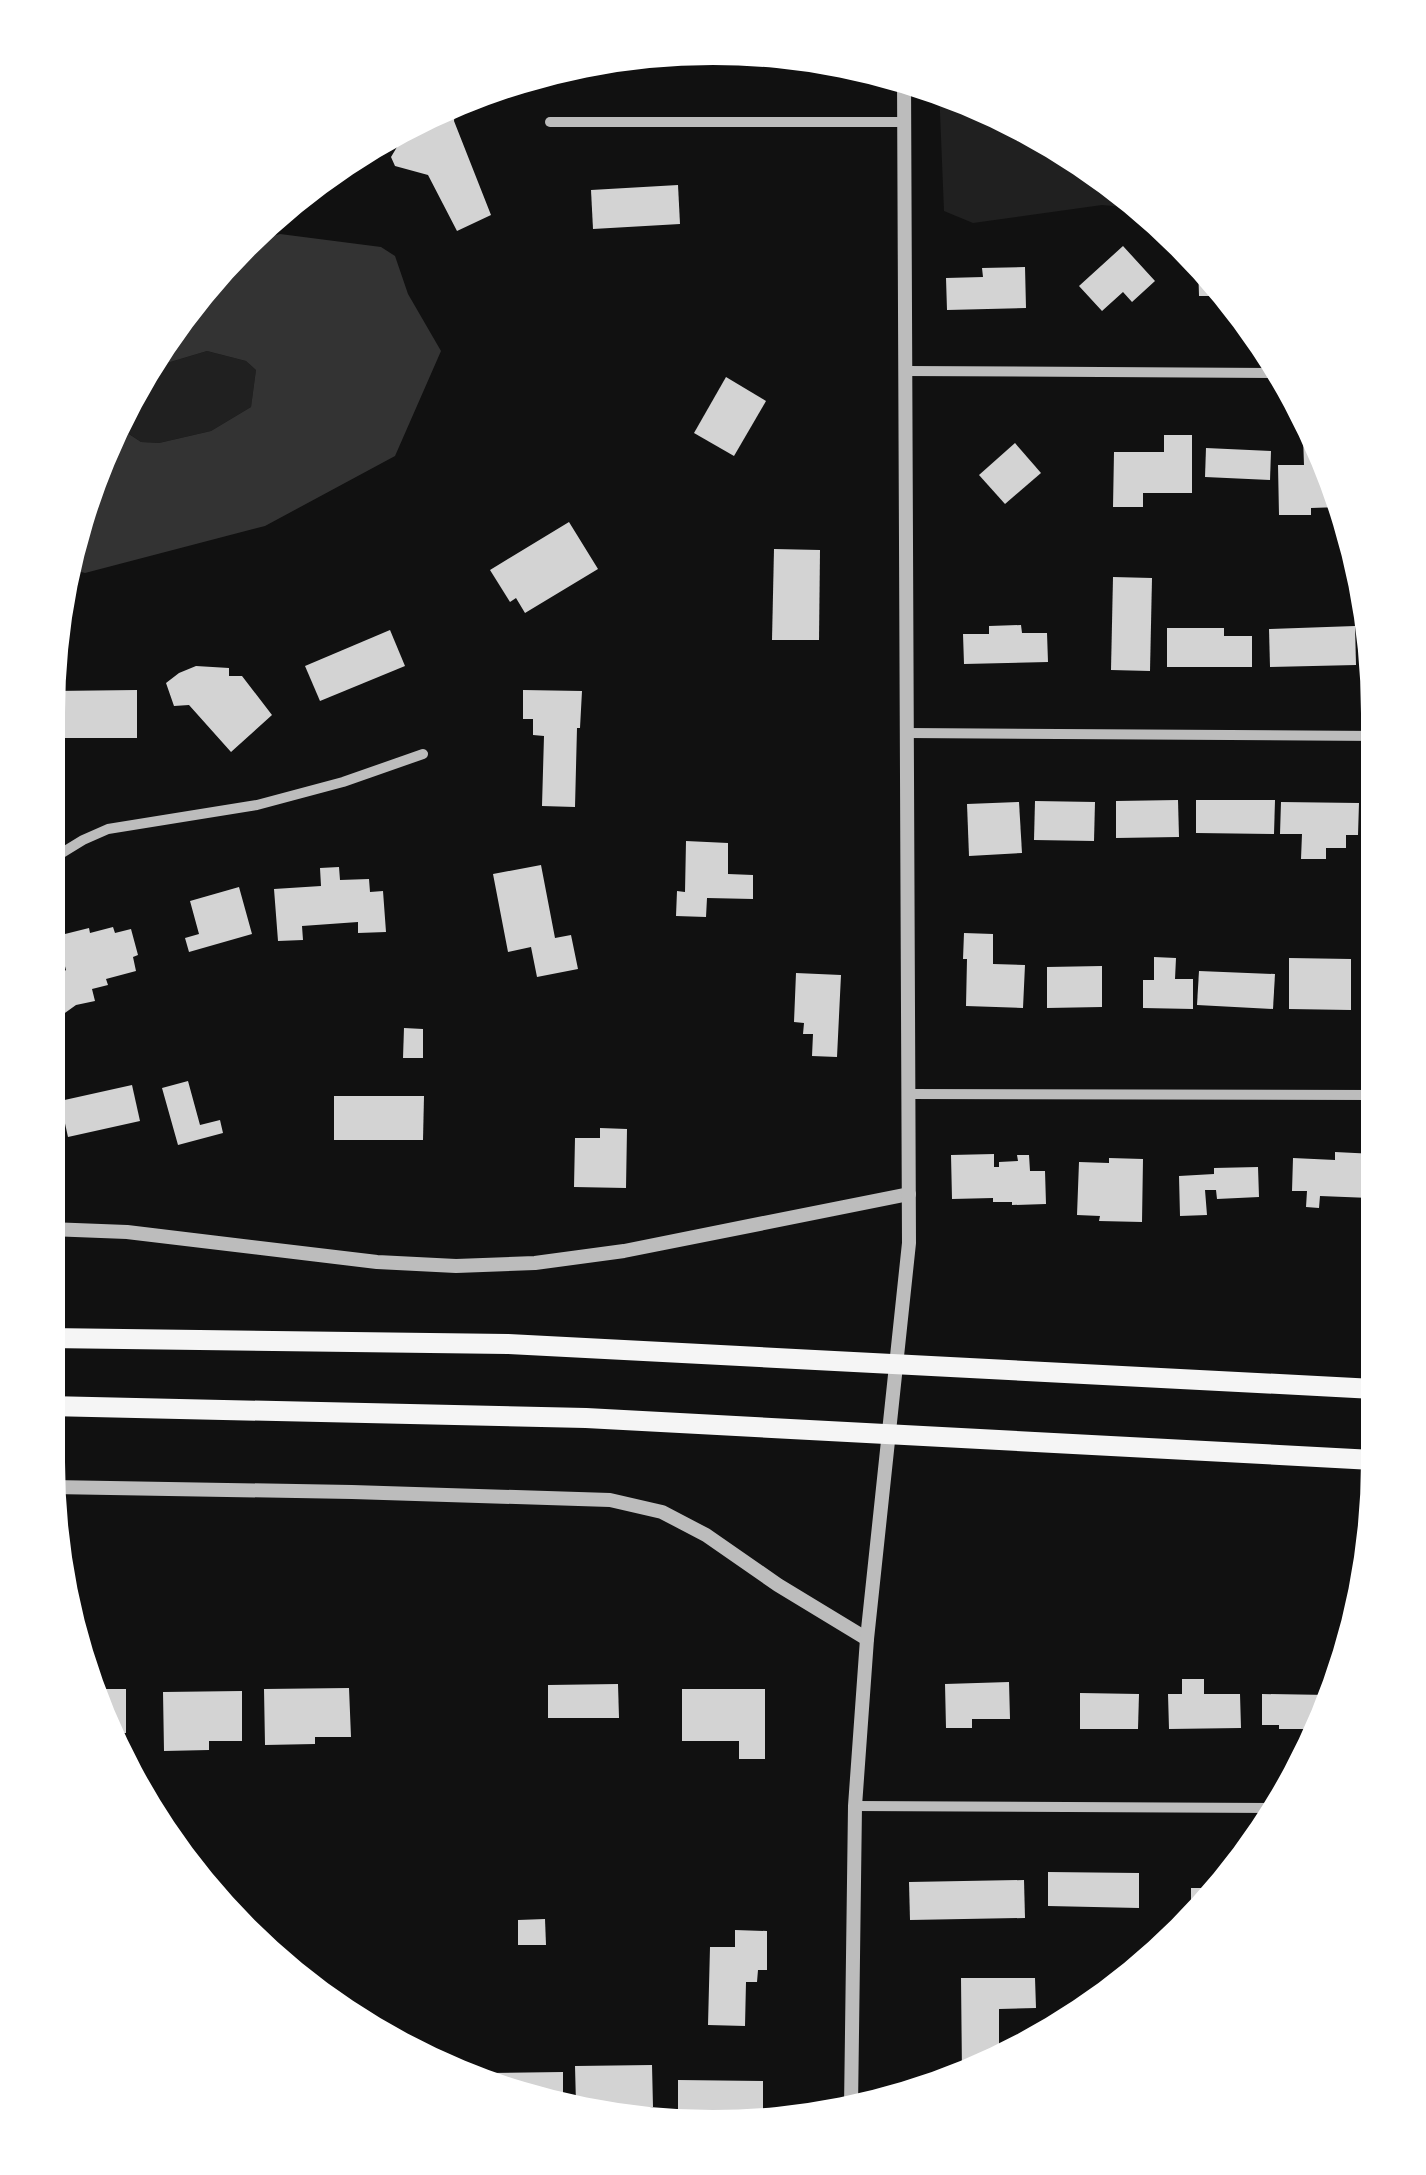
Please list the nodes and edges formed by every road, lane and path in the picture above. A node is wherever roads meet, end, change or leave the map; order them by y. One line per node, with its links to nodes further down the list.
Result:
1 (904, 94): 3 (street)
2 (550, 122): 3 (street)
3 (905, 122): 4 (street)
4 (906, 371): 5 (street); 6 (street)
5 (1265, 374)
6 (908, 734): 7 (street); 10 (street)
7 (1361, 736)
8 (423, 754): 9 (street)
9 (65, 851)
10 (909, 1094): 11 (street); 12 (street)
11 (1361, 1096)
12 (909, 1194): 13 (street); 19 (street)
13 (65, 1230)
14 (65, 1338): 15 (highway)
15 (1361, 1388)
16 (65, 1406): 17 (highway)
17 (1361, 1459)
18 (66, 1487): 19 (street)
19 (867, 1639): 20 (street)
20 (855, 1806): 21 (street); 22 (street)
21 (1261, 1808)
22 (851, 2095)

